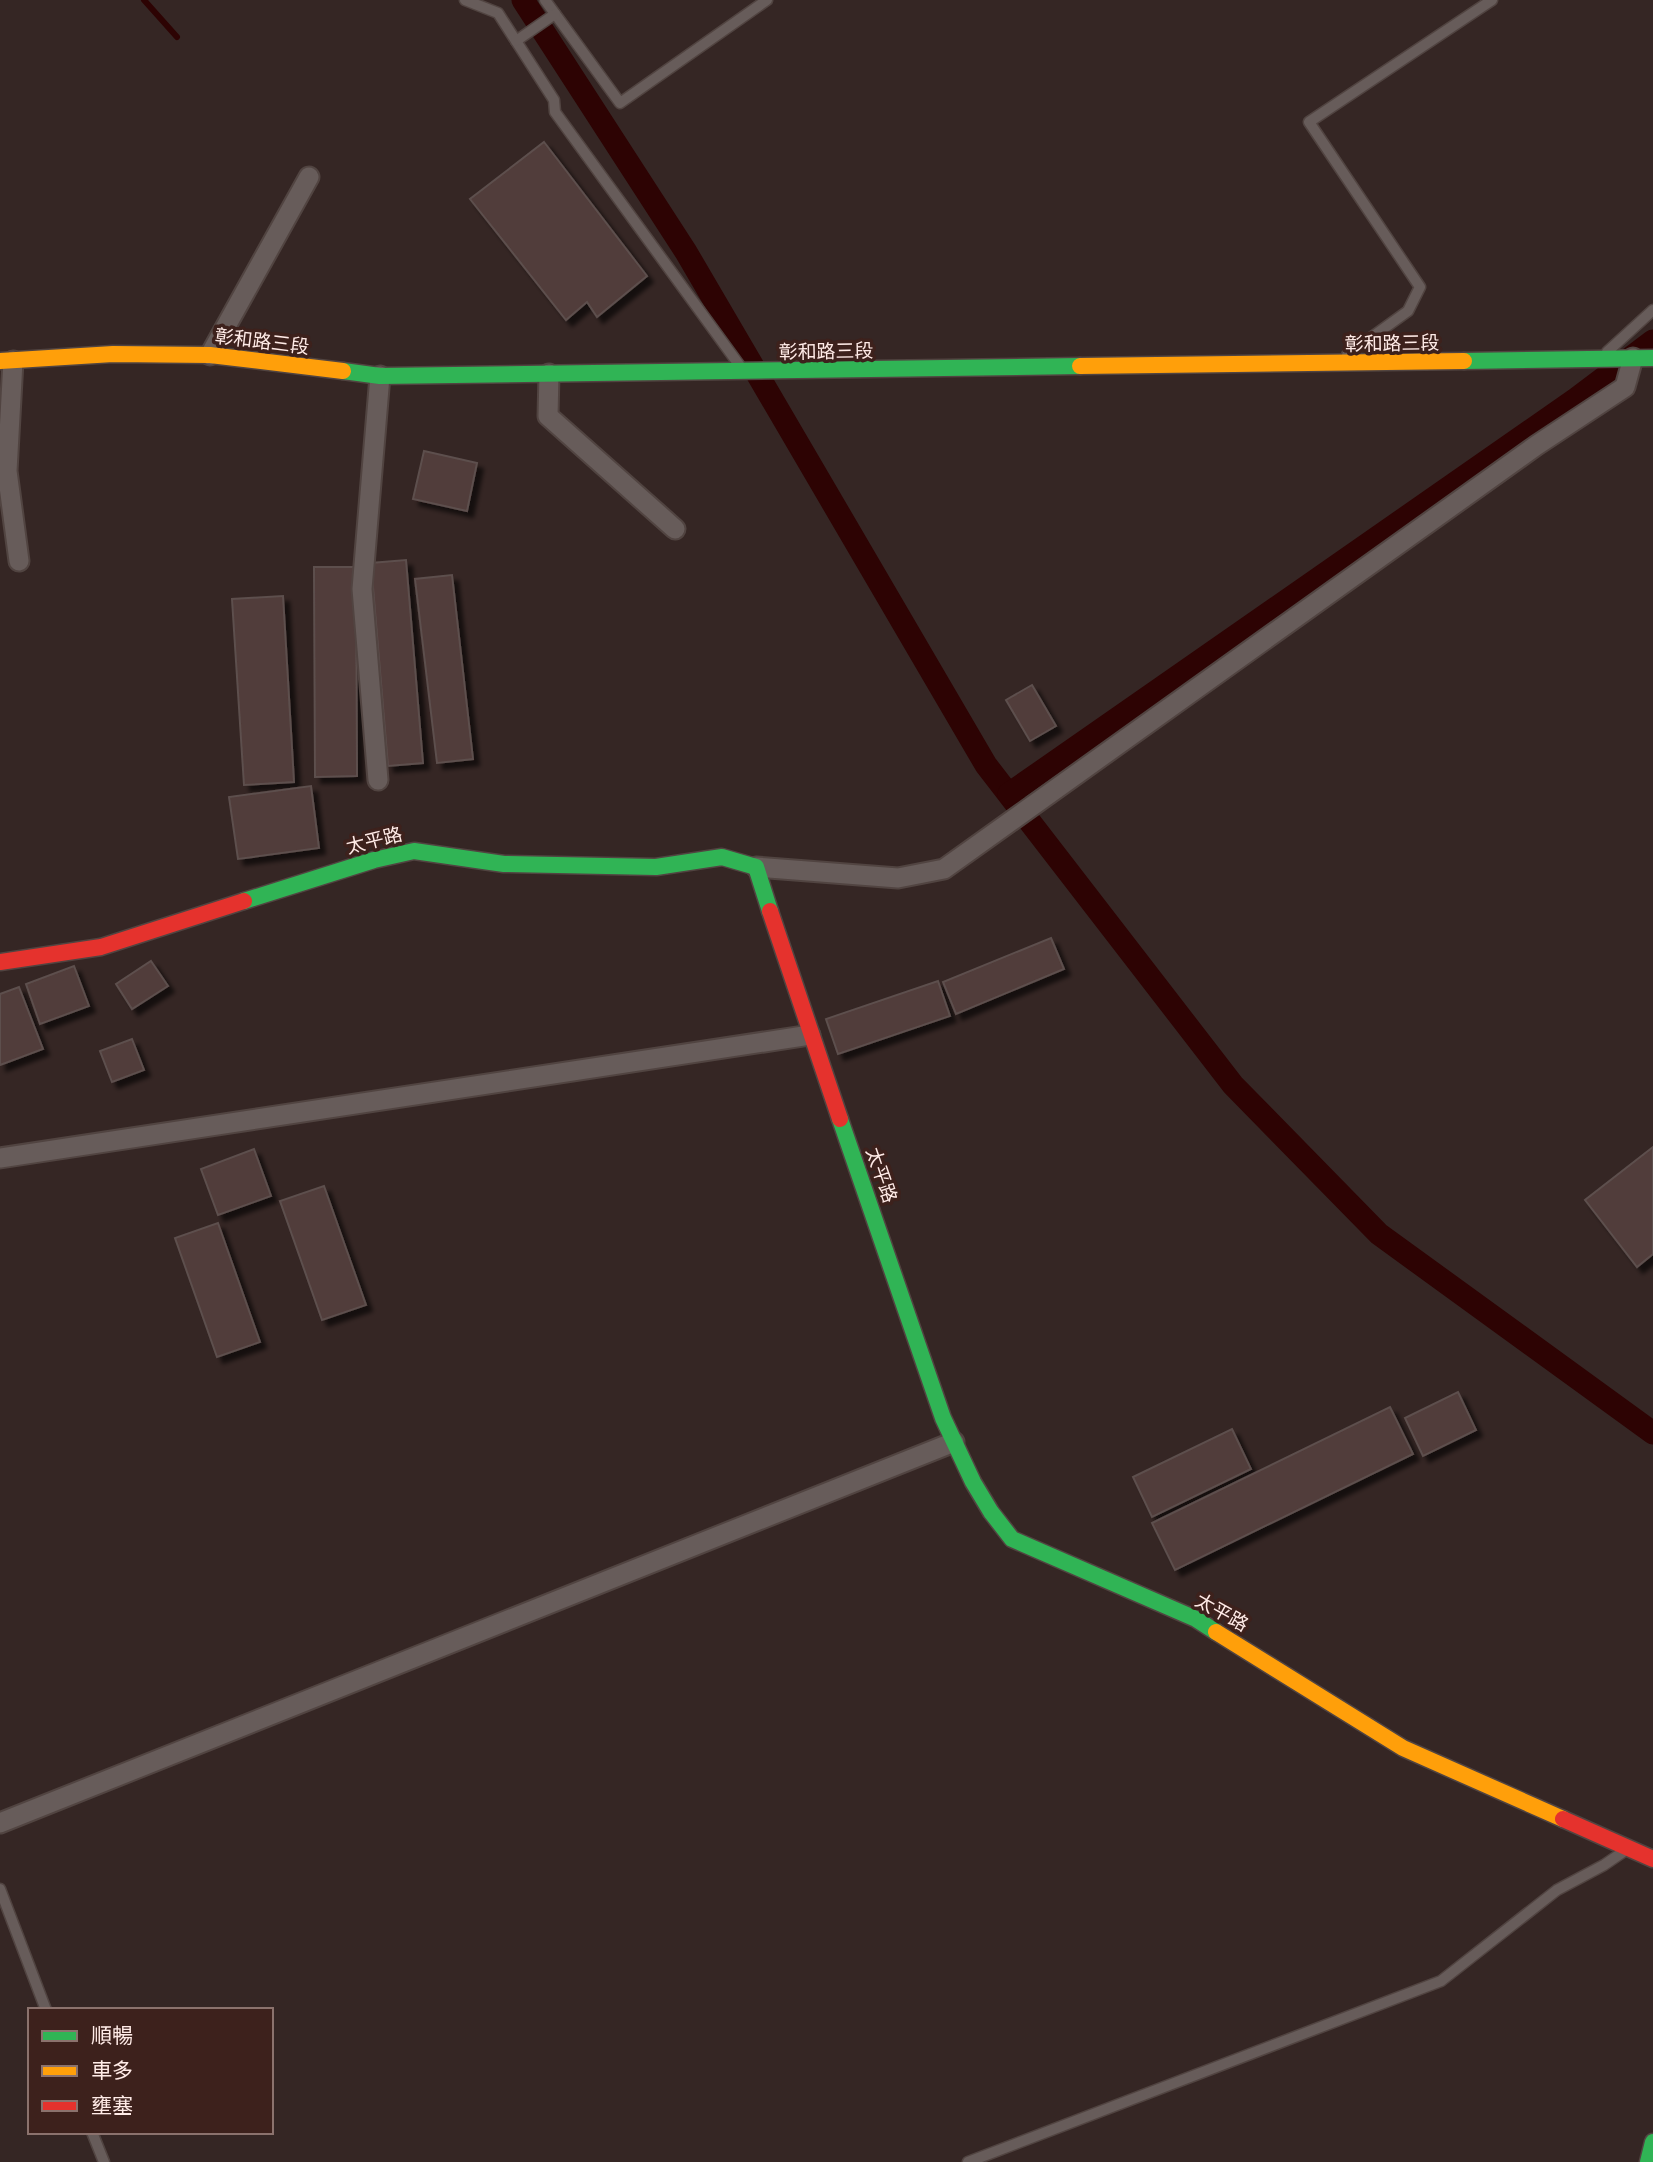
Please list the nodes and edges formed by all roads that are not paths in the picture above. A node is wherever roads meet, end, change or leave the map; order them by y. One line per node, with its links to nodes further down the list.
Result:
1 (465, 0): 6 (lane)
2 (545, 0): 5 (lane)
3 (766, 0): 5 (lane)
4 (1492, 0): 13 (lane)
5 (555, 14): 6 (lane)
6 (516, 41): 14 (lane)
7 (309, 177): 9 (street)
8 (1653, 310): 11 (lane)
9 (210, 355): 12 (street, 彰和路三段); 16 (street, 彰和路三段)
10 (1643, 358): 11 (street, 彰和路三段); 20 (street)
11 (1598, 360): 13 (street, 彰和路三段)
12 (7, 361): 18 (street)
13 (1333, 364): 14 (street, 彰和路三段)
14 (745, 373): 15 (street, 彰和路三段)
15 (549, 374): 16 (street, 彰和路三段); 17 (street)
16 (380, 376): 19 (street)
17 (675, 529)
18 (19, 561)
19 (378, 780)
20 (756, 867): 21 (street, 太平路); 22 (street, 太平路)
21 (0, 962)
22 (810, 1035): 23 (street); 24 (street, 太平路)
23 (0, 1158)
24 (954, 1442): 25 (street); 26 (street, 太平路)
25 (0, 1823)
26 (1630, 1847): 27 (street, 太平路); 33 (lane)
27 (1653, 1859)
28 (0, 1889): 29 (lane)
29 (45, 2008)
30 (93, 2134): 32 (lane)
31 (1653, 2142): 34 (street)
32 (104, 2162)
33 (968, 2162)
34 (1648, 2162)

